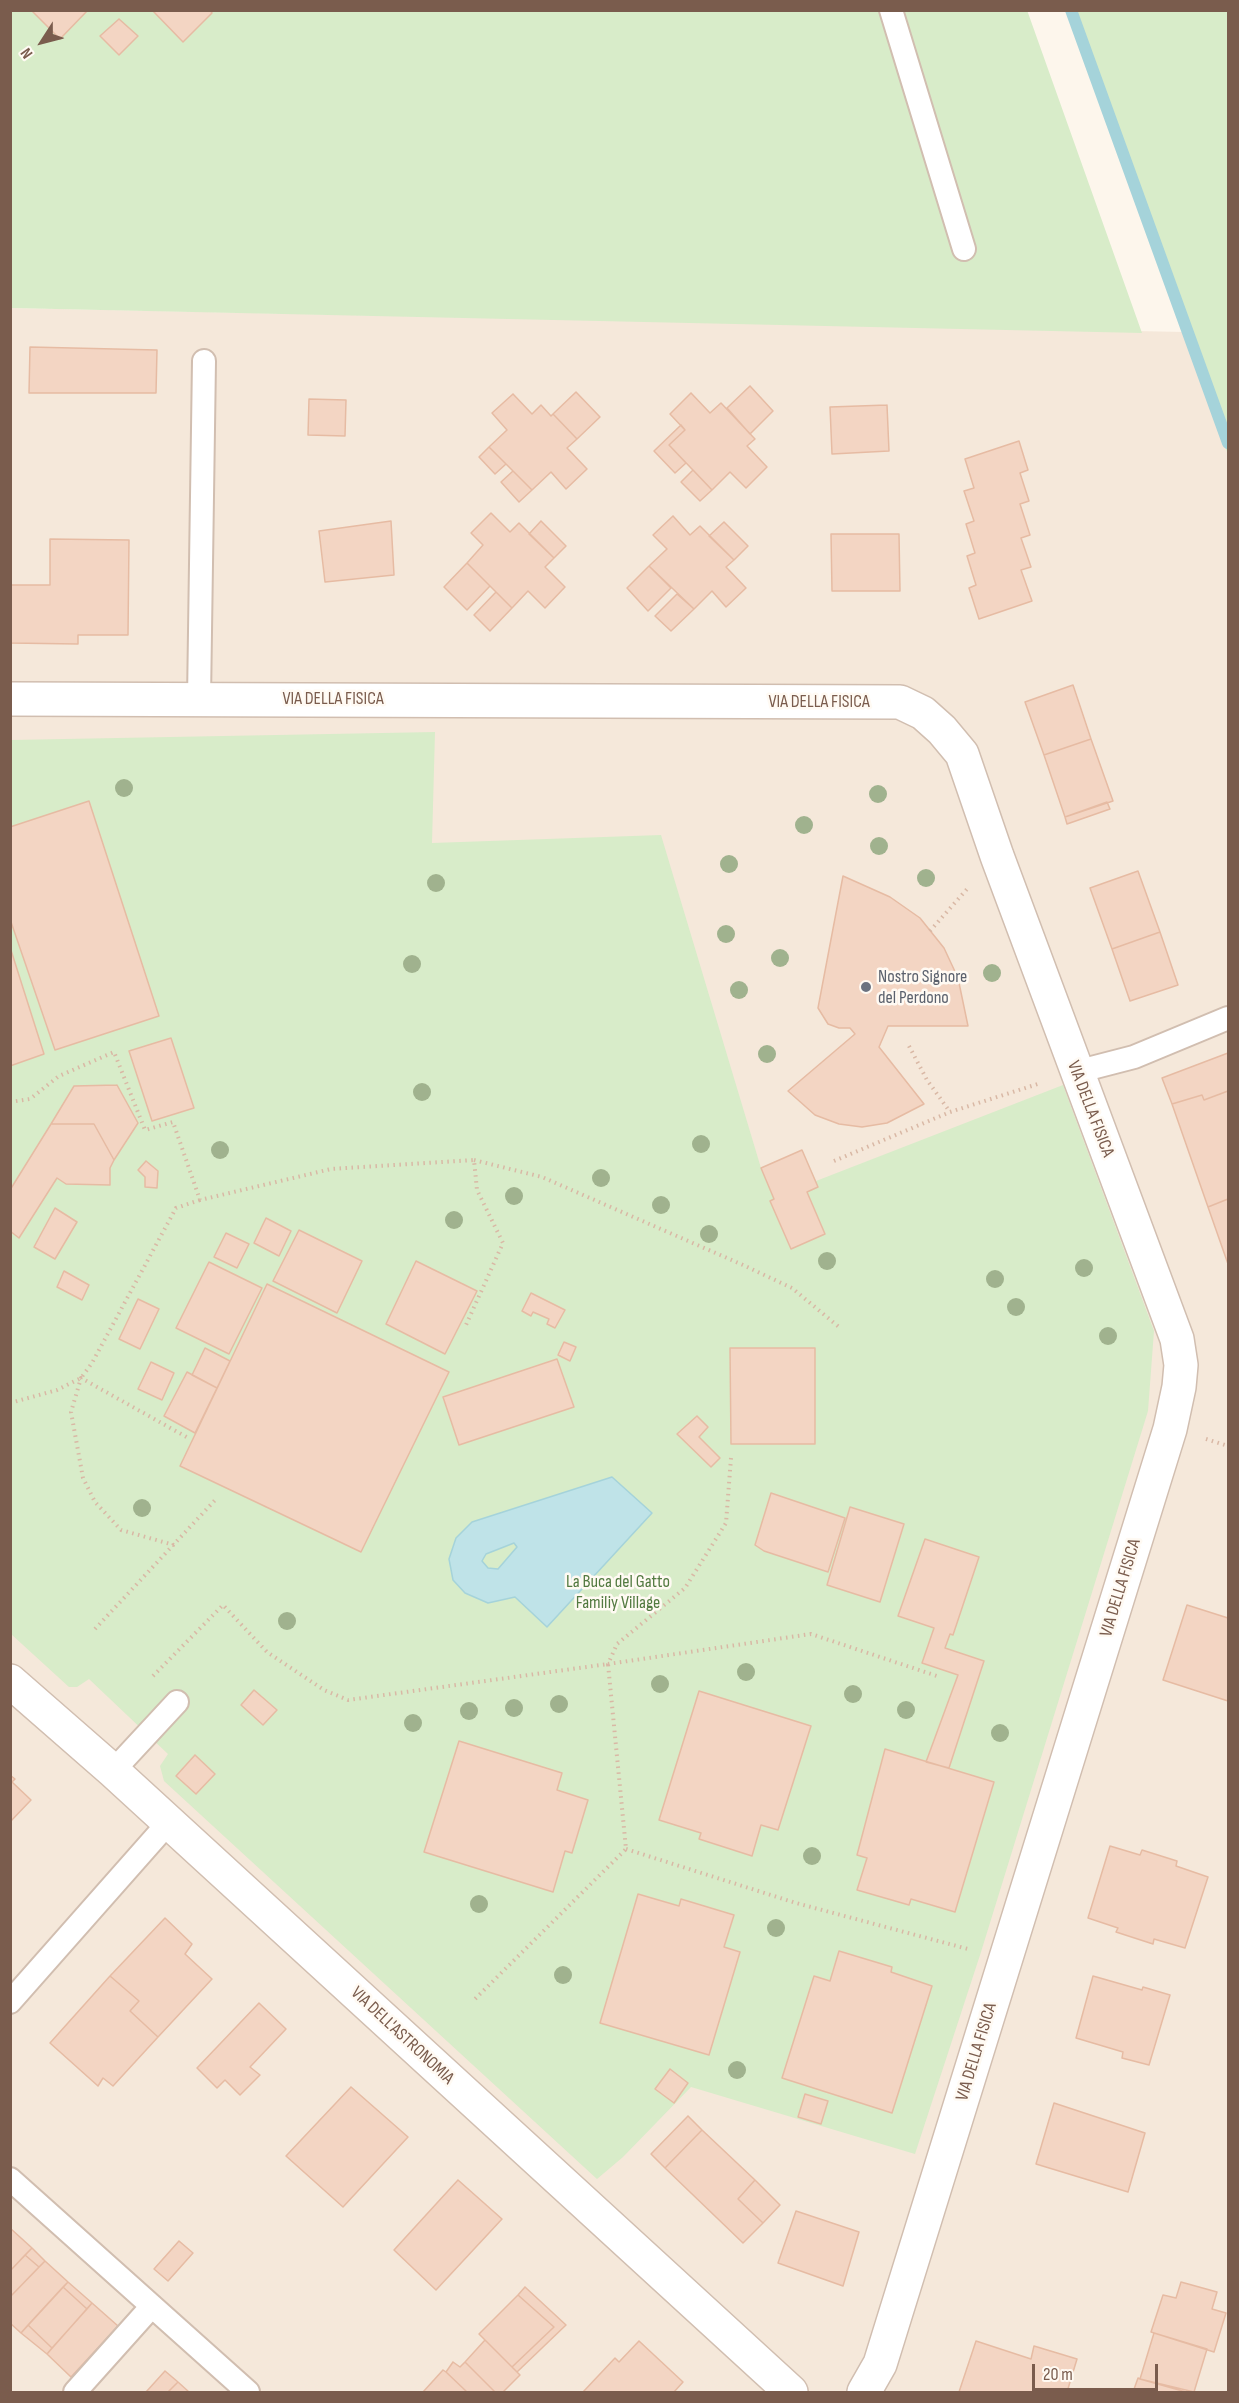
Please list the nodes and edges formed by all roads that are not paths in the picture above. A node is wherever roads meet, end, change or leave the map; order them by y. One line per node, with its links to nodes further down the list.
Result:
1 (891, 10): 2 (lane)
2 (964, 249)
3 (204, 361): 5 (lane)
4 (10, 699): 5 (street, VIA DELLA FISICA)
5 (199, 699): 7 (street, VIA DELLA FISICA)
6 (1228, 1018): 7 (lane)
7 (1076, 1072): 18 (street, VIA DELLA FISICA)
8 (10, 1681): 10 (street, VIA DELL'ASTRONOMIA)
9 (177, 1702): 10 (lane)
10 (113, 1770): 11 (street, VIA DELL'ASTRONOMIA)
11 (170, 1822): 12 (lane); 17 (street, VIA DELL'ASTRONOMIA)
12 (10, 2002)
13 (10, 2179): 14 (lane)
14 (152, 2306): 15 (lane); 16 (lane)
15 (75, 2392)
16 (248, 2392)
17 (791, 2392)
18 (864, 2392)

